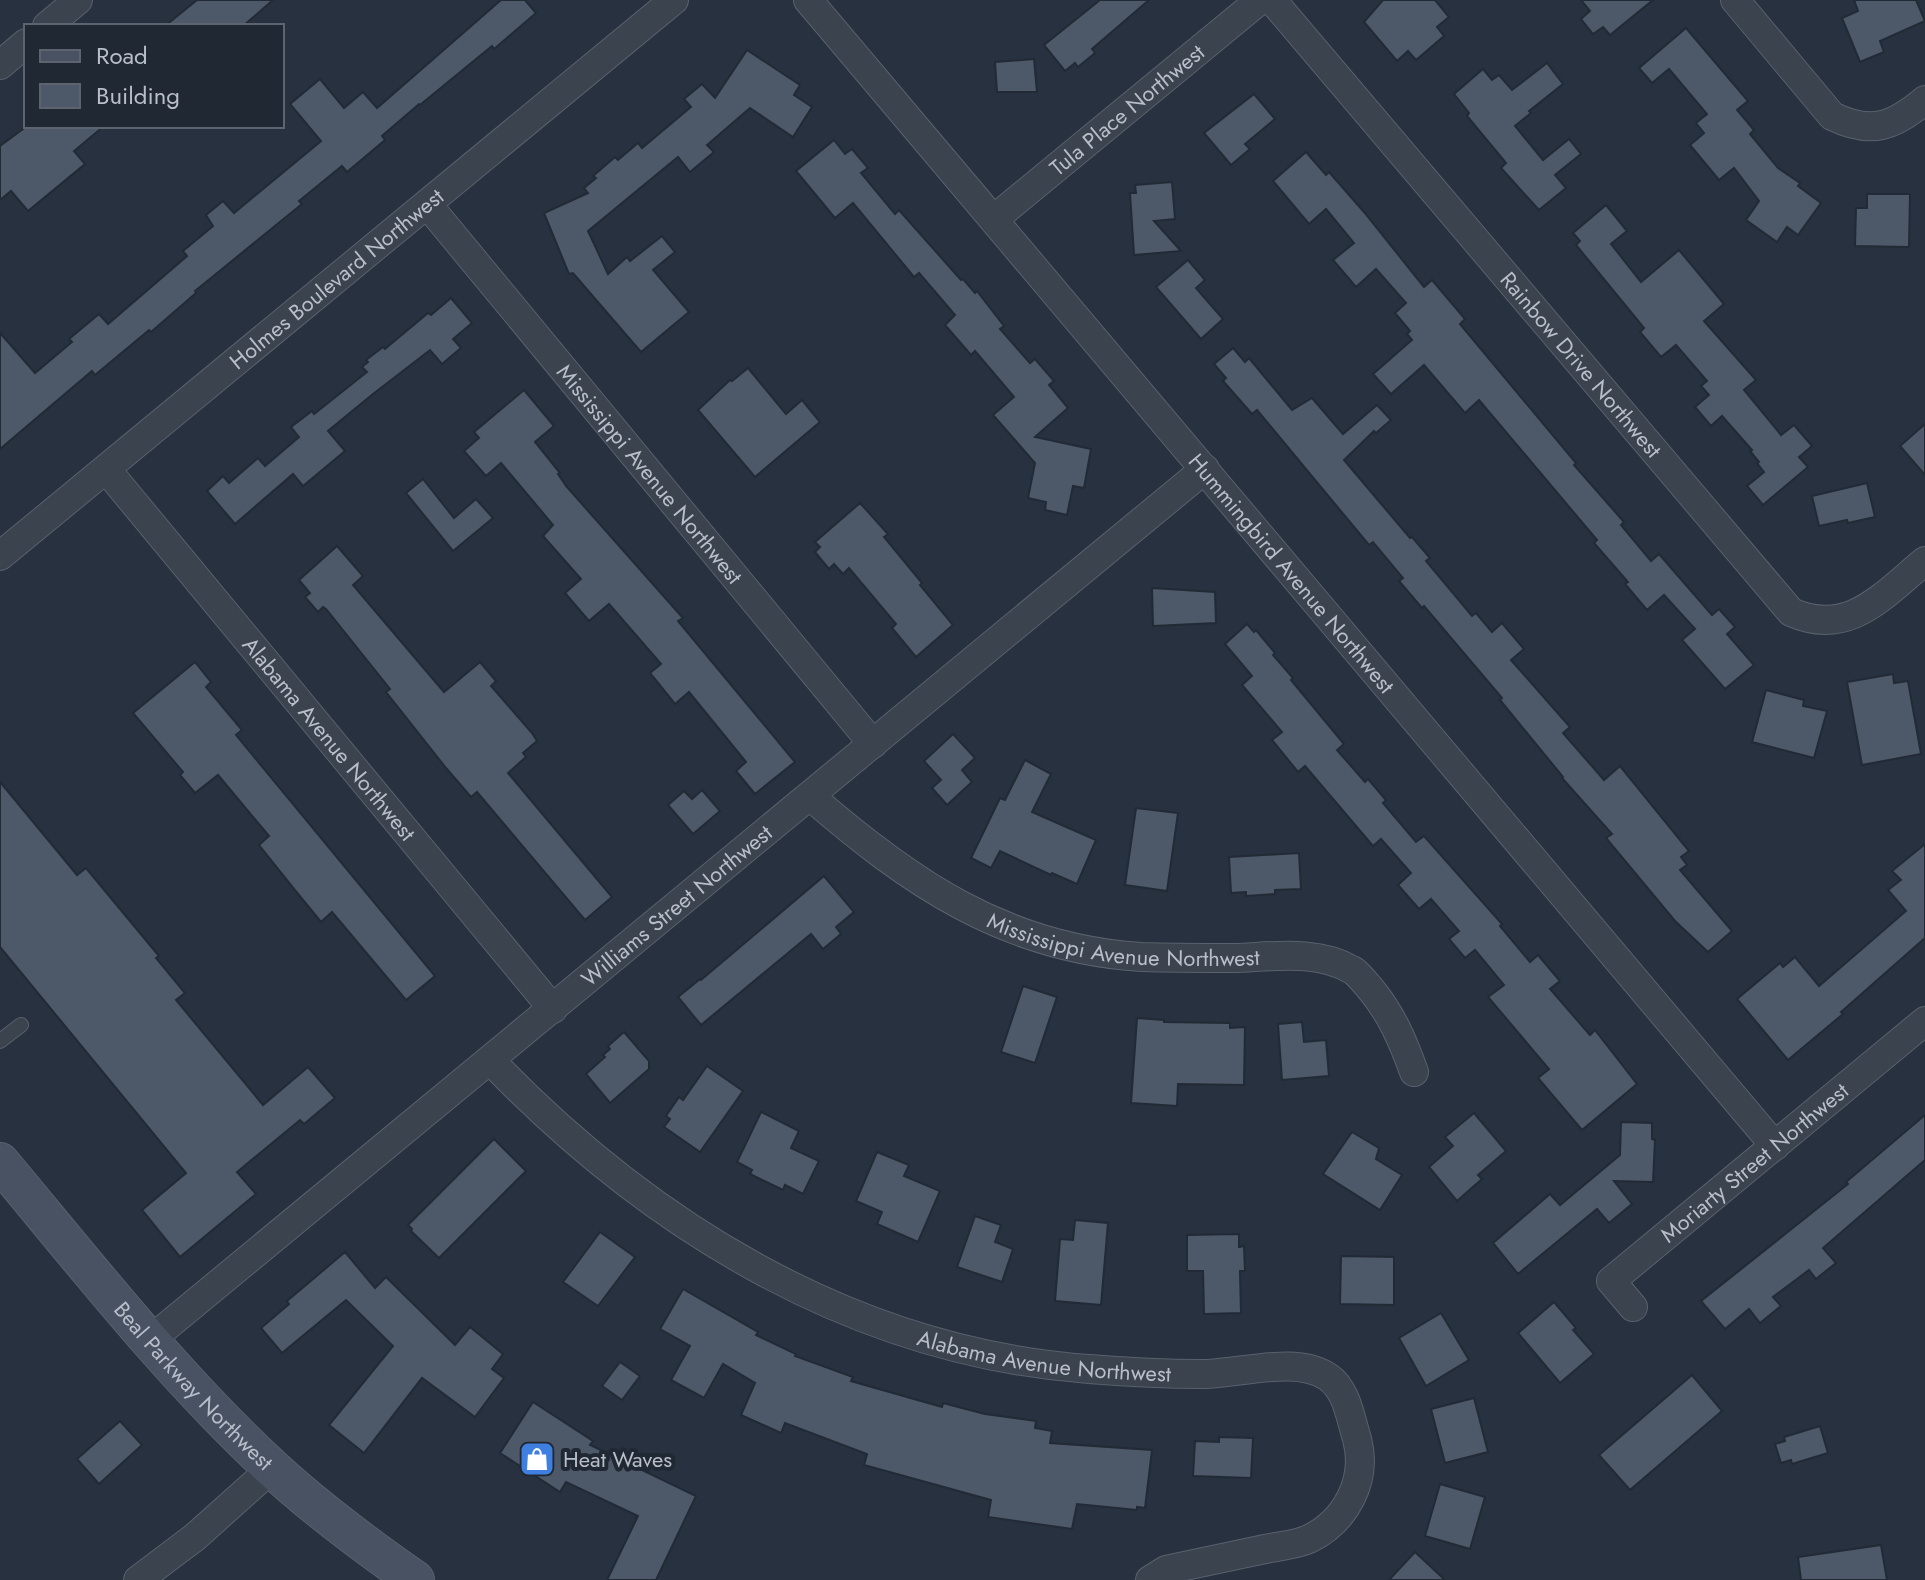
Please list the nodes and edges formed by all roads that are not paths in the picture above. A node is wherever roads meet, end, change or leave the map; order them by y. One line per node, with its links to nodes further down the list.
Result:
1 (78, 0): 7 (street)
2 (674, 0): 11 (street, Holmes Boulevard Northwest)
3 (808, 0): 12 (street, Hummingbird Avenue Northwest)
4 (1260, 0): 12 (street, Tula Place Northwest)
5 (1272, 0): 16 (street, Rainbow Drive Northwest)
6 (1735, 0): 10 (street)
7 (49, 24)
8 (24, 45): 9 (street)
9 (0, 65)
10 (1925, 100)
11 (427, 204): 13 (street, Holmes Boulevard Northwest); 17 (street, Mississippi Avenue Northwest)
12 (994, 219): 14 (street, Hummingbird Avenue Northwest)
13 (106, 469): 15 (street, Holmes Boulevard Northwest); 19 (street, Alabama Avenue Northwest)
14 (1205, 469): 17 (street, Williams Street Northwest); 25 (street, Hummingbird Avenue Northwest)
15 (0, 556)
16 (1925, 561)
17 (873, 744): 18 (street, Williams Street Northwest)
18 (810, 796): 19 (street, Williams Street Northwest); 24 (street, Mississippi Avenue Northwest)
19 (553, 1009): 23 (street, Williams Street Northwest)
20 (1925, 1021): 25 (street, Moriarty Street Northwest)
21 (21, 1025): 22 (lane)
22 (0, 1041)
23 (491, 1061): 28 (street, Williams Street Northwest); 32 (street, Alabama Avenue Northwest)
24 (1414, 1072)
25 (1775, 1146): 27 (street, Moriarty Street Northwest)
26 (0, 1162): 28 (main road, Beal Parkway Northwest)
27 (1633, 1307)
28 (149, 1341): 29 (main road, Beal Parkway Northwest)
29 (272, 1468): 30 (street); 31 (main road, Beal Parkway Northwest)
30 (138, 1580)
31 (415, 1580)
32 (1150, 1580)

